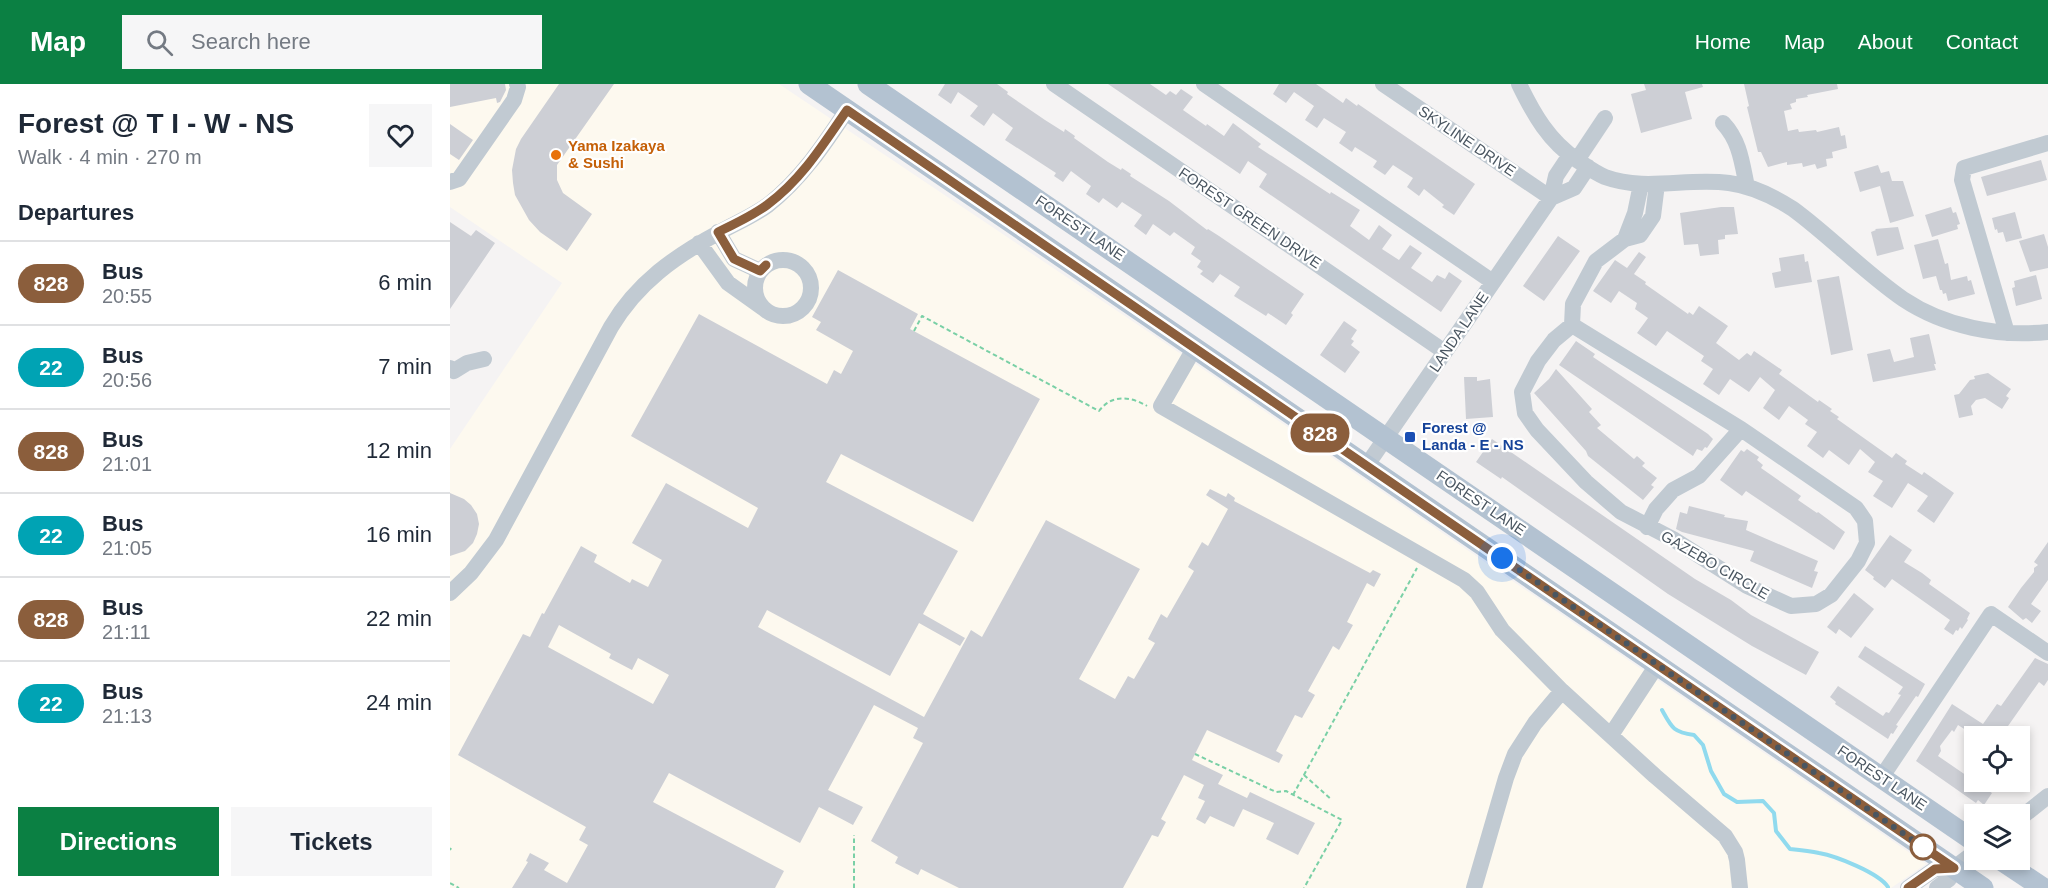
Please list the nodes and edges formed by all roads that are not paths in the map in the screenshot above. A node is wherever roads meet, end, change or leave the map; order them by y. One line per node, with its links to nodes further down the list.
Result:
1 (517, 84): 13 (street)
2 (809, 84): 8 (main road)
3 (867, 84): 8 (main road); 22 (main road, FOREST LANE)
4 (1054, 84): 27 (street, FOREST GREEN DRIVE)
5 (1204, 84): 20 (street)
6 (1383, 84): 16 (street, SKYLINE DRIVE)
7 (1519, 84): 12 (street)
8 (847, 110): 17 (street); 26 (main road)
9 (1605, 118): 12 (street)
10 (1723, 123): 15 (street)
11 (2048, 143): 25 (street)
12 (1578, 161): 14 (street); 16 (street)
13 (450, 182)
14 (1649, 184): 15 (street); 23 (street)
15 (1747, 187): 25 (street)
16 (1551, 198): 20 (street, LANDA LANE)
17 (718, 232): 18 (street); 19 (street)
18 (699, 243): 21 (street); 34 (street)
19 (760, 271): 21 (street); 21 (street)
20 (1493, 282): 27 (street, LANDA LANE)
21 (764, 309)
22 (1213, 319): 26 (main road); 31 (main road, FOREST LANE)
23 (1572, 325): 30 (street, GAZEBO CIRCLE); 33 (street, GAZEBO CIRCLE)
24 (2048, 332): 25 (street)
25 (2007, 333)
26 (1195, 347): 32 (main road); 38 (street)
27 (1445, 351): 31 (street, LANDA LANE)
28 (484, 359): 29 (street)
29 (450, 368)
30 (1741, 429): 33 (street); 33 (street, GAZEBO CIRCLE)
31 (1386, 438): 32 (street, LANDA LANE); 35 (main road, FOREST LANE)
32 (1367, 465): 37 (main road)
33 (1647, 527)
34 (450, 593)
35 (1677, 638): 37 (main road); 40 (main road, FOREST LANE)
36 (2048, 653): 40 (street)
37 (1657, 665): 39 (street); 45 (main road)
38 (1562, 692): 39 (street); 48 (street)
39 (1611, 735): 49 (street)
40 (1881, 778): 43 (main road, FOREST LANE)
41 (2048, 796): 42 (street)
42 (2030, 810)
43 (1964, 834)
44 (1964, 861): 45 (street)
45 (1954, 868): 50 (street); 51 (street); 52 (main road)
46 (2016, 870): 47 (main road)
47 (2039, 885)
48 (1474, 888)
49 (1740, 888)
50 (1908, 888)
51 (1937, 888)
52 (1983, 888)

